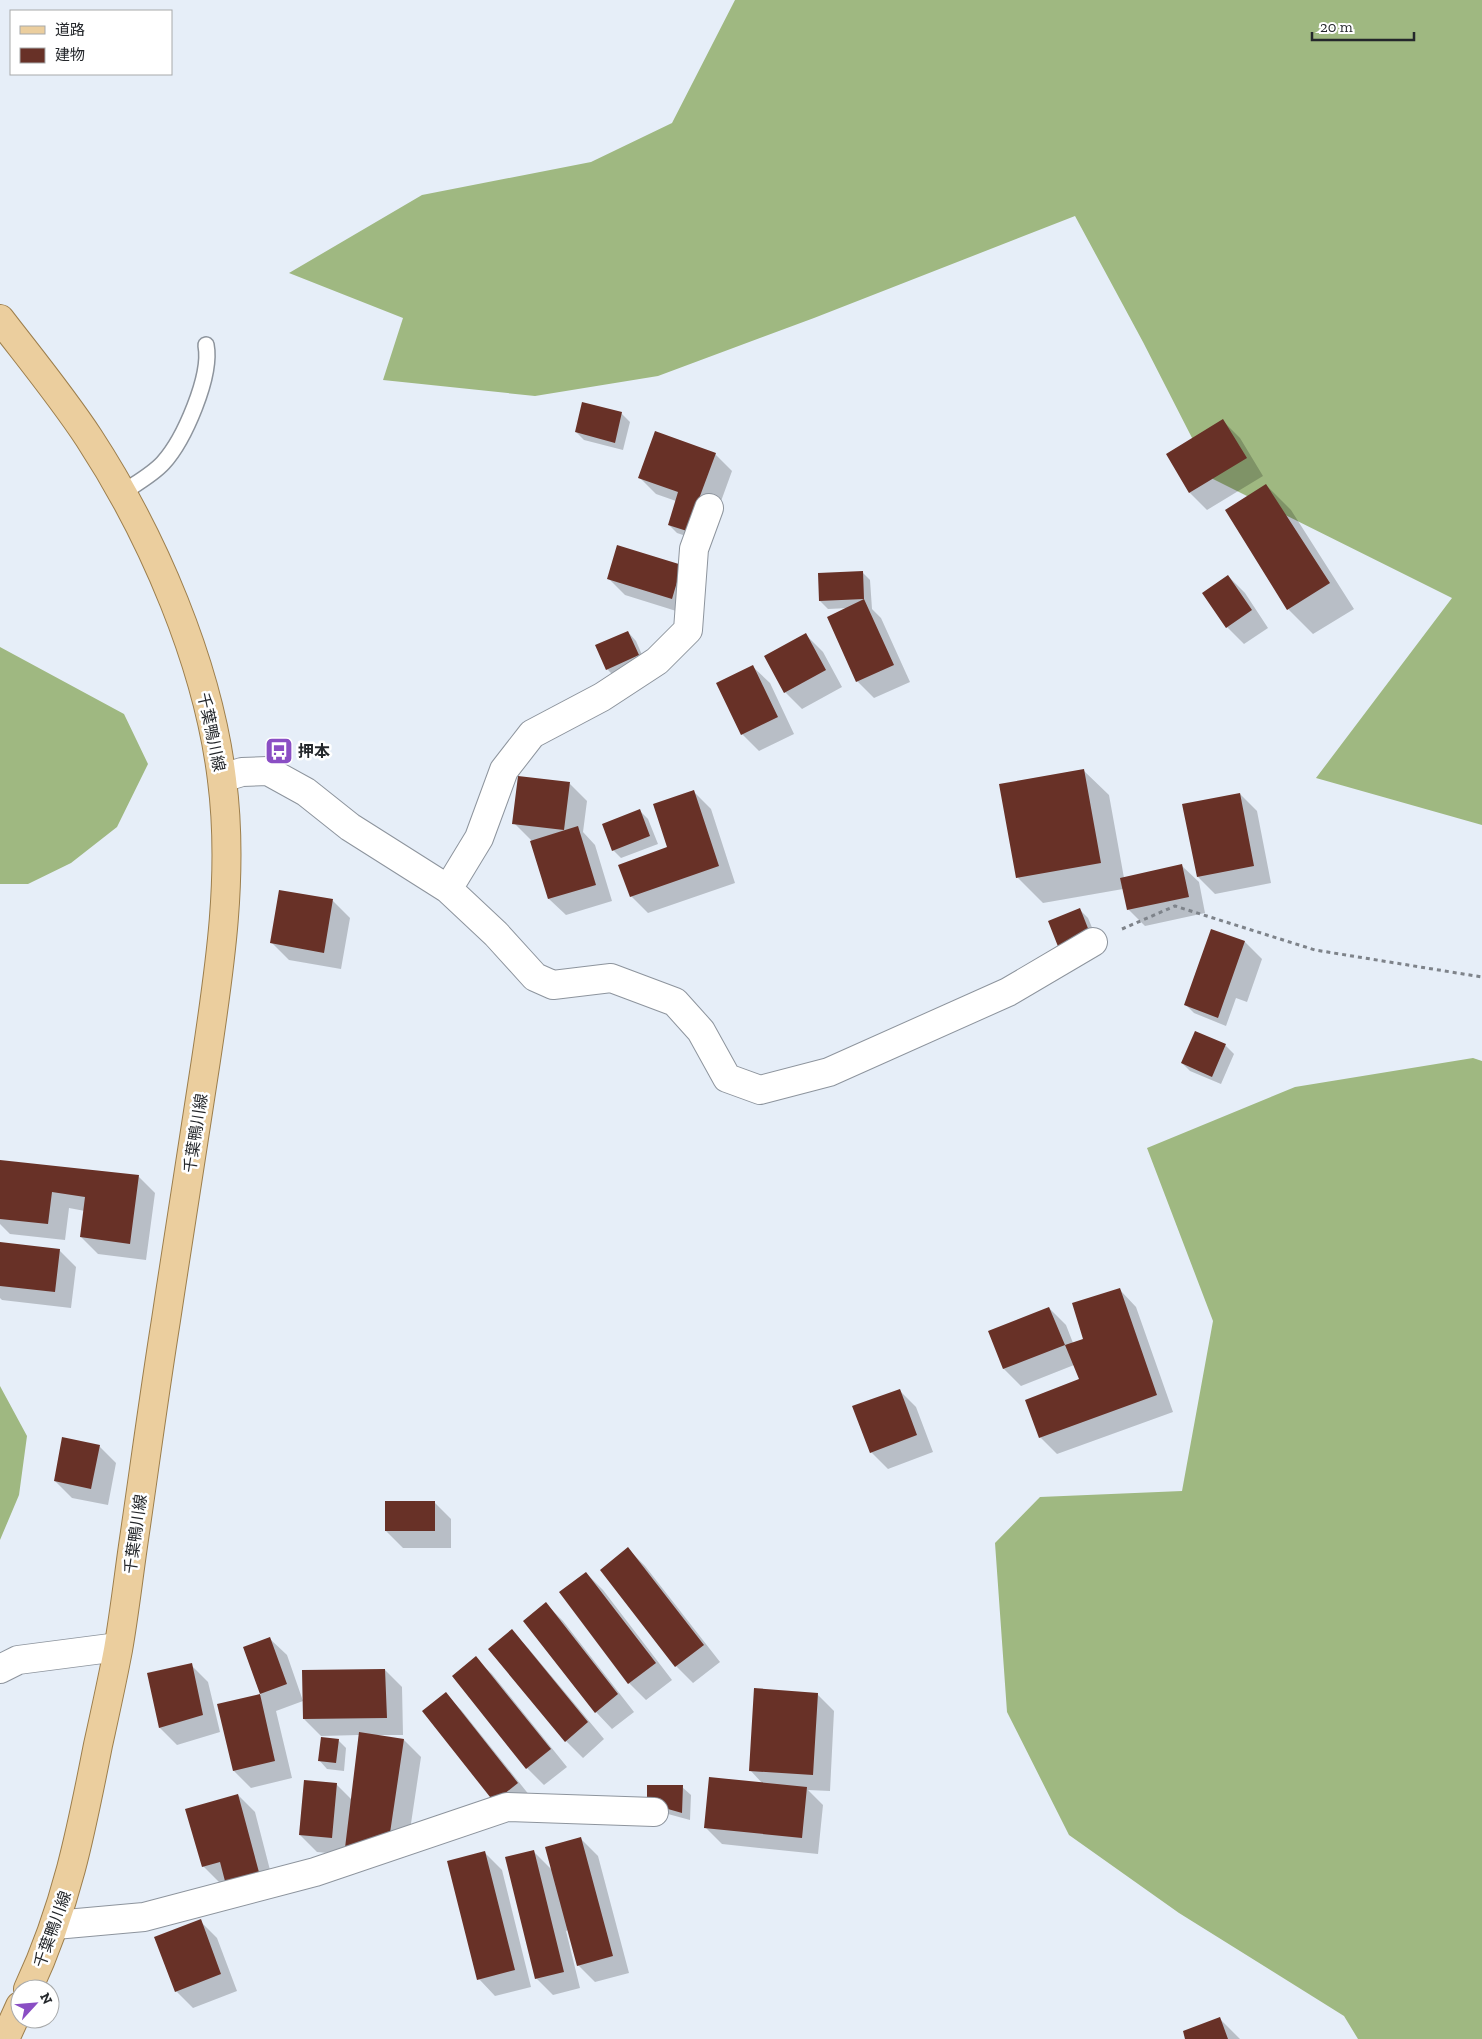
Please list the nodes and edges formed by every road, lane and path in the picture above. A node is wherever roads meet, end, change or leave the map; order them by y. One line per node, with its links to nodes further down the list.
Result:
1 (0, 319): 3 (main road, 千葉鴨川線)
2 (206, 345): 3 (lane)
3 (122, 494): 5 (main road, 千葉鴨川線)
4 (709, 508): 6 (street)
5 (222, 778): 6 (street); 9 (main road, 千葉鴨川線)
6 (448, 889): 7 (street)
7 (1093, 942): 8 (path)
8 (1482, 977)
9 (118, 1648): 10 (street); 12 (main road, 千葉鴨川線)
10 (0, 1669)
11 (654, 1812): 12 (street)
12 (54, 1925): 13 (main road, 千葉鴨川線)
13 (32, 1979)
14 (10, 2027): 15 (main road)
15 (4, 2039)

